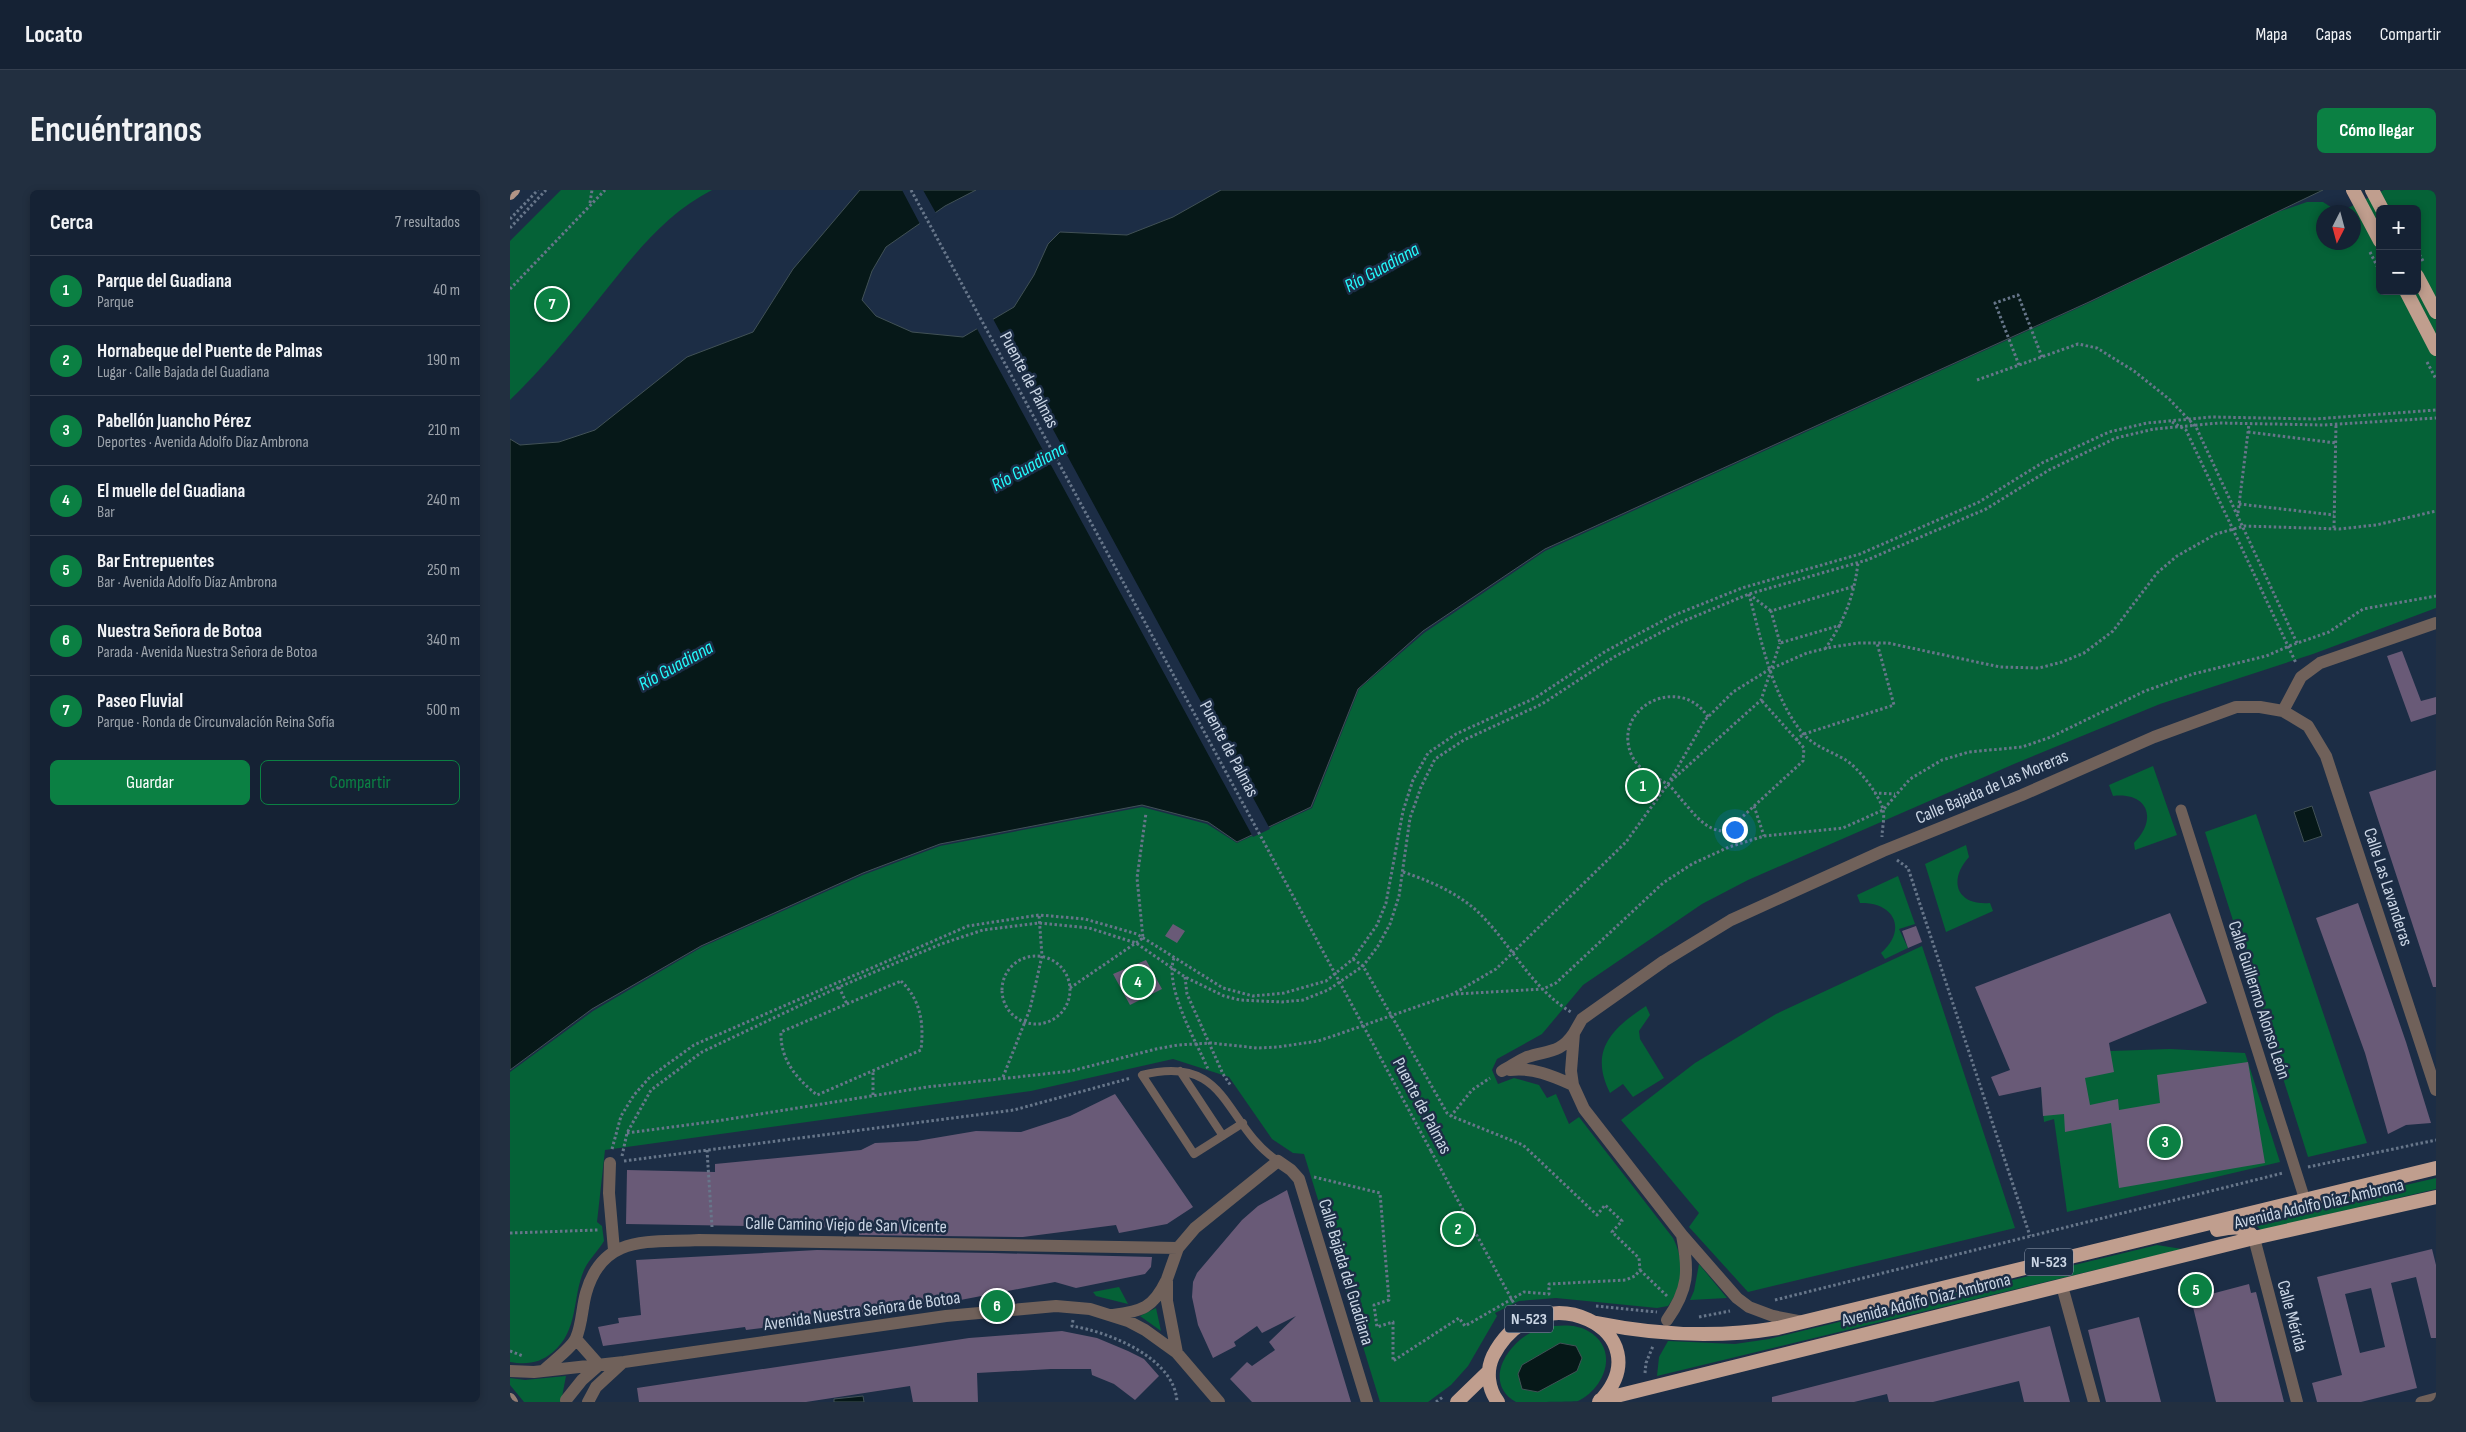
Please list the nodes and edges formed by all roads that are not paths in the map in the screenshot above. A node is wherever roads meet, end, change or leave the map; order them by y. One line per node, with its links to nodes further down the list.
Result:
1 (514, 190): 4 (main road)
2 (2353, 190): 6 (highway)
3 (2372, 190): 5 (highway)
4 (510, 194)
5 (2380, 205)
6 (2376, 233)
7 (2421, 284): 9 (highway)
8 (2408, 295): 10 (highway)
9 (2436, 312)
10 (2436, 349)
11 (2436, 624): 12 (street)
12 (2283, 711): 14 (street, Calle Bajada de Las Moreras); 17 (street, Calle Las Lavanderas)
13 (2181, 810): 24 (street, Calle Guillermo Alonso León)
14 (1574, 1033): 16 (street, Calle Bajada de Las Moreras); 16 (street, Calle Bajada de Las Moreras)
15 (1180, 1071): 18 (lane); 19 (lane); 19 (lane)
16 (1572, 1085): 25 (street, Calle Bajada de Las Moreras)
17 (2436, 1090)
18 (1243, 1123): 19 (lane); 20 (lane)
19 (1223, 1136)
20 (1278, 1161): 28 (street); 51 (street, Calle Bajada del Guadiana)
21 (616, 1162): 29 (street)
22 (2436, 1168): 24 (highway, Avenida Adolfo Díaz Ambrona / N-523)
23 (2436, 1197): 27 (highway, Avenida Adolfo Díaz Ambrona / N-523)
24 (2304, 1200): 26 (highway, Avenida Adolfo Díaz Ambrona / N-523)
25 (1682, 1235): 33 (street, Calle Bajada de Las Moreras); 35 (street, Calle Bajada de Las Moreras)
26 (2144, 1238): 27 (highway); 35 (highway, Avenida Adolfo Díaz Ambrona / N-523)
27 (2254, 1238): 31 (highway, Avenida Adolfo Díaz Ambrona / N-523); 55 (street, Calle Mérida)
28 (1178, 1248): 29 (street, Calle Camino Viejo de San Vicente); 30 (street)
29 (614, 1250): 36 (street, Calle Camino Viejo de San Vicente)
30 (1167, 1279): 32 (street); 37 (street)
31 (2062, 1286): 47 (highway, Avenida Adolfo Díaz Ambrona / N-523); 54 (street)
32 (1112, 1315): 37 (street, Avenida Nuestra Señora de Botoa); 38 (street, Avenida Nuestra Señora de Botoa)
33 (1667, 1320)
34 (1597, 1322): 35 (highway, Avenida Adolfo Díaz Ambrona / N-523); 43 (highway, N-523); 47 (highway, N-523)
35 (1803, 1322)
36 (576, 1339): 39 (street); 42 (street)
37 (1177, 1353): 44 (street, Avenida Nuestra Señora de Botoa)
38 (624, 1362): 39 (street, Avenida Nuestra Señora de Botoa); 48 (street)
39 (599, 1365): 40 (street, Avenida Nuestra Señora de Botoa); 46 (street)
40 (574, 1367): 42 (street, Avenida Nuestra Señora de Botoa); 46 (street)
41 (510, 1371): 42 (street, Avenida Nuestra Señora de Botoa)
42 (543, 1371)
43 (1488, 1372): 52 (highway, N-523); 53 (highway)
44 (1200, 1381): 49 (street, Avenida Nuestra Señora de Botoa); 50 (street, Avenida Nuestra Señora de Botoa)
45 (2436, 1398): 56 (street)
46 (566, 1401)
47 (1599, 1401)
48 (588, 1402)
49 (1205, 1402)
50 (1219, 1402)
51 (1367, 1402)
52 (1457, 1402)
53 (1498, 1402)
54 (2094, 1402)
55 (2297, 1402)
56 (2420, 1402)

